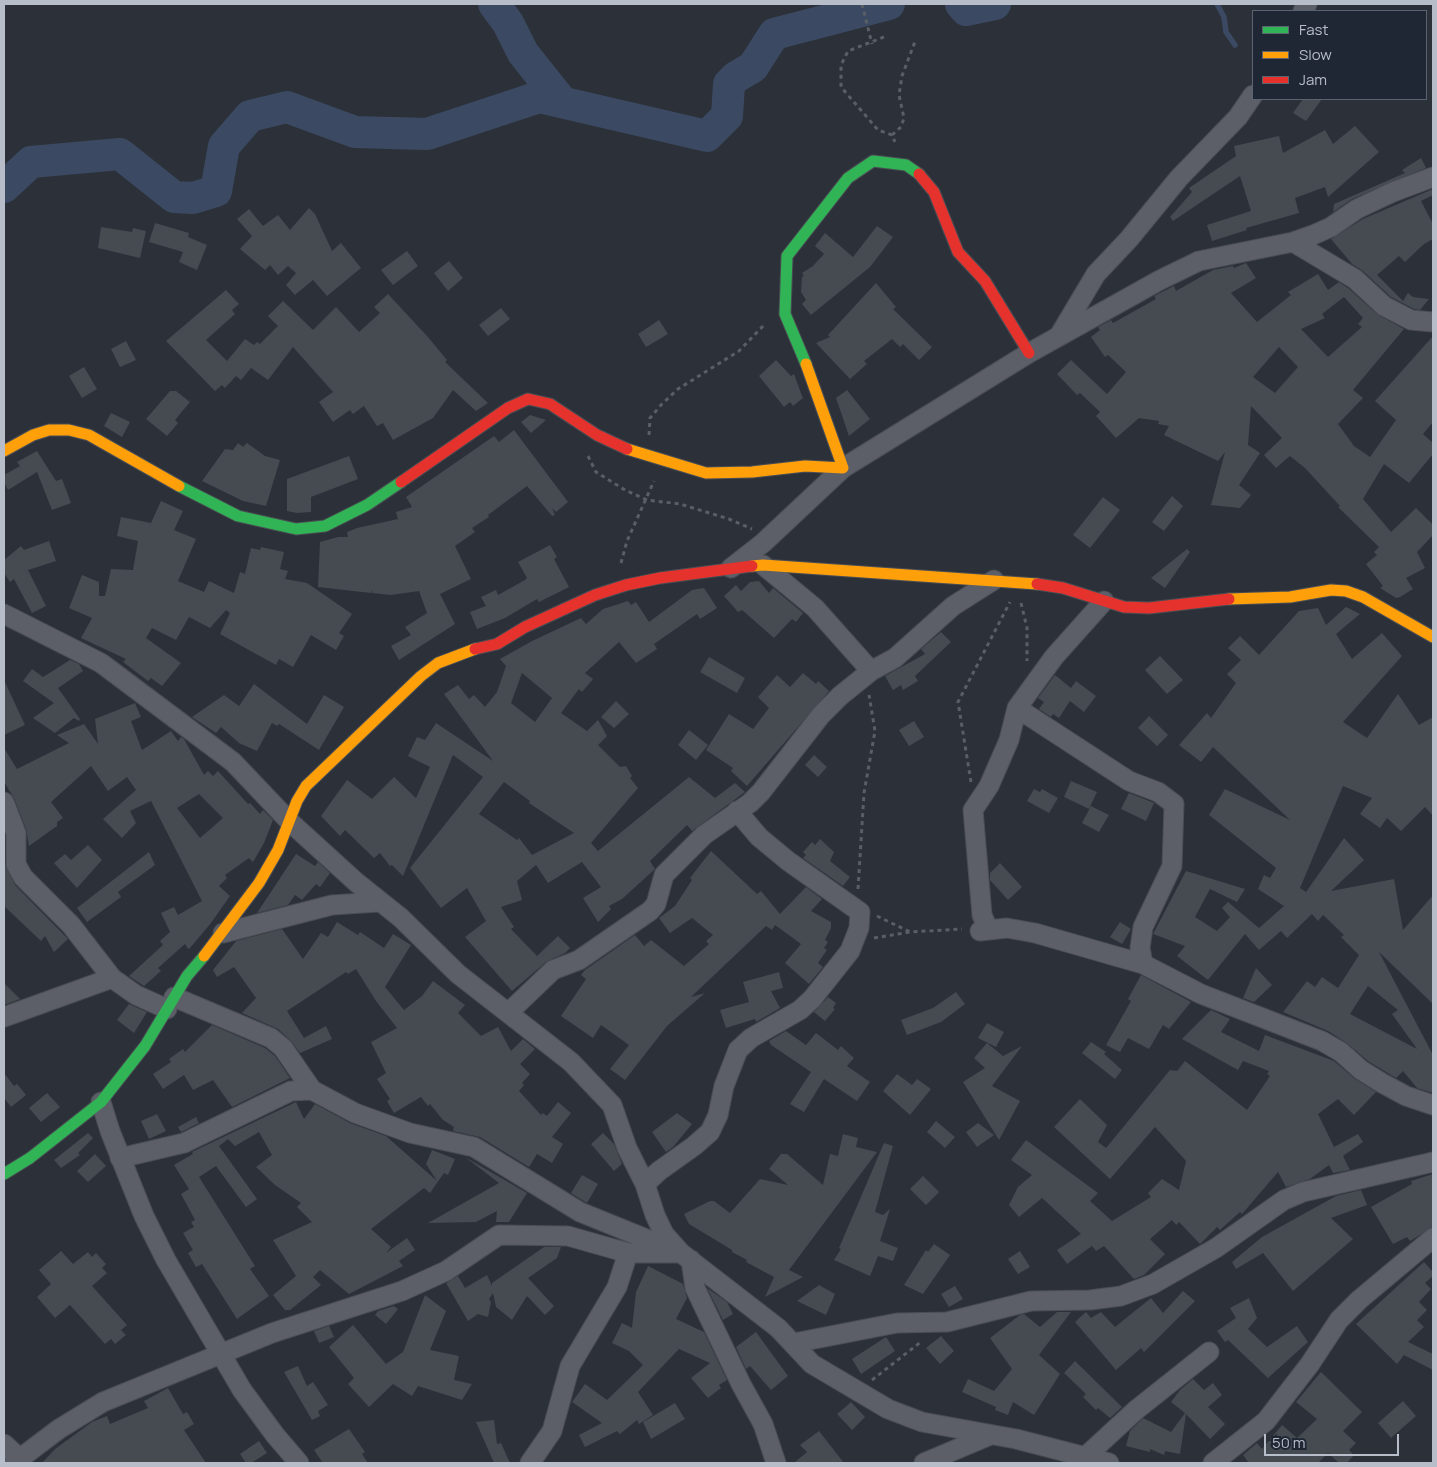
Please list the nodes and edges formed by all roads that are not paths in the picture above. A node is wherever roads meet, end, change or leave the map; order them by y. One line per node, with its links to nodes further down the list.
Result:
1 (1252, 97): 5 (street)
2 (1433, 177): 3 (street)
3 (1293, 242): 4 (street); 5 (street)
4 (1433, 322)
5 (1058, 337): 6 (street)
6 (1029, 353): 8 (street); 8 (street)
7 (4, 451): 8 (street)
8 (843, 468): 10 (street)
9 (763, 564): 10 (street); 11 (street); 15 (street)
10 (731, 568): 19 (street)
11 (994, 580): 12 (street); 15 (street)
12 (1104, 601): 14 (street); 16 (street)
13 (4, 614): 19 (street)
14 (1433, 637)
15 (867, 675): 18 (street)
16 (1017, 708): 22 (street); 22 (street)
17 (4, 802): 23 (street)
18 (737, 811): 25 (street); 33 (street)
19 (290, 822): 20 (street); 21 (street)
20 (379, 902): 21 (street); 25 (street)
21 (223, 933): 24 (street)
22 (1143, 964): 29 (street)
23 (112, 978): 24 (street); 26 (street)
24 (170, 1003): 27 (street); 28 (street)
25 (508, 1013): 33 (street)
26 (4, 1017)
27 (312, 1090): 30 (street); 36 (street)
28 (101, 1102): 30 (street); 32 (street)
29 (1433, 1105)
30 (120, 1158): 39 (street)
31 (1433, 1162): 37 (street)
32 (4, 1174)
33 (645, 1184): 36 (street)
34 (1433, 1238): 49 (street)
35 (628, 1253): 36 (street); 39 (street); 45 (street)
36 (686, 1257): 37 (street); 46 (street)
37 (794, 1343): 40 (street)
38 (1209, 1352): 42 (street)
39 (221, 1356): 43 (street); 44 (street)
40 (988, 1436): 42 (street); 47 (street)
41 (4, 1444): 43 (street)
42 (1084, 1458): 48 (street)
43 (16, 1461)
44 (299, 1463)
45 (530, 1463)
46 (776, 1463)
47 (924, 1463)
48 (1109, 1463)
49 (1213, 1463)

